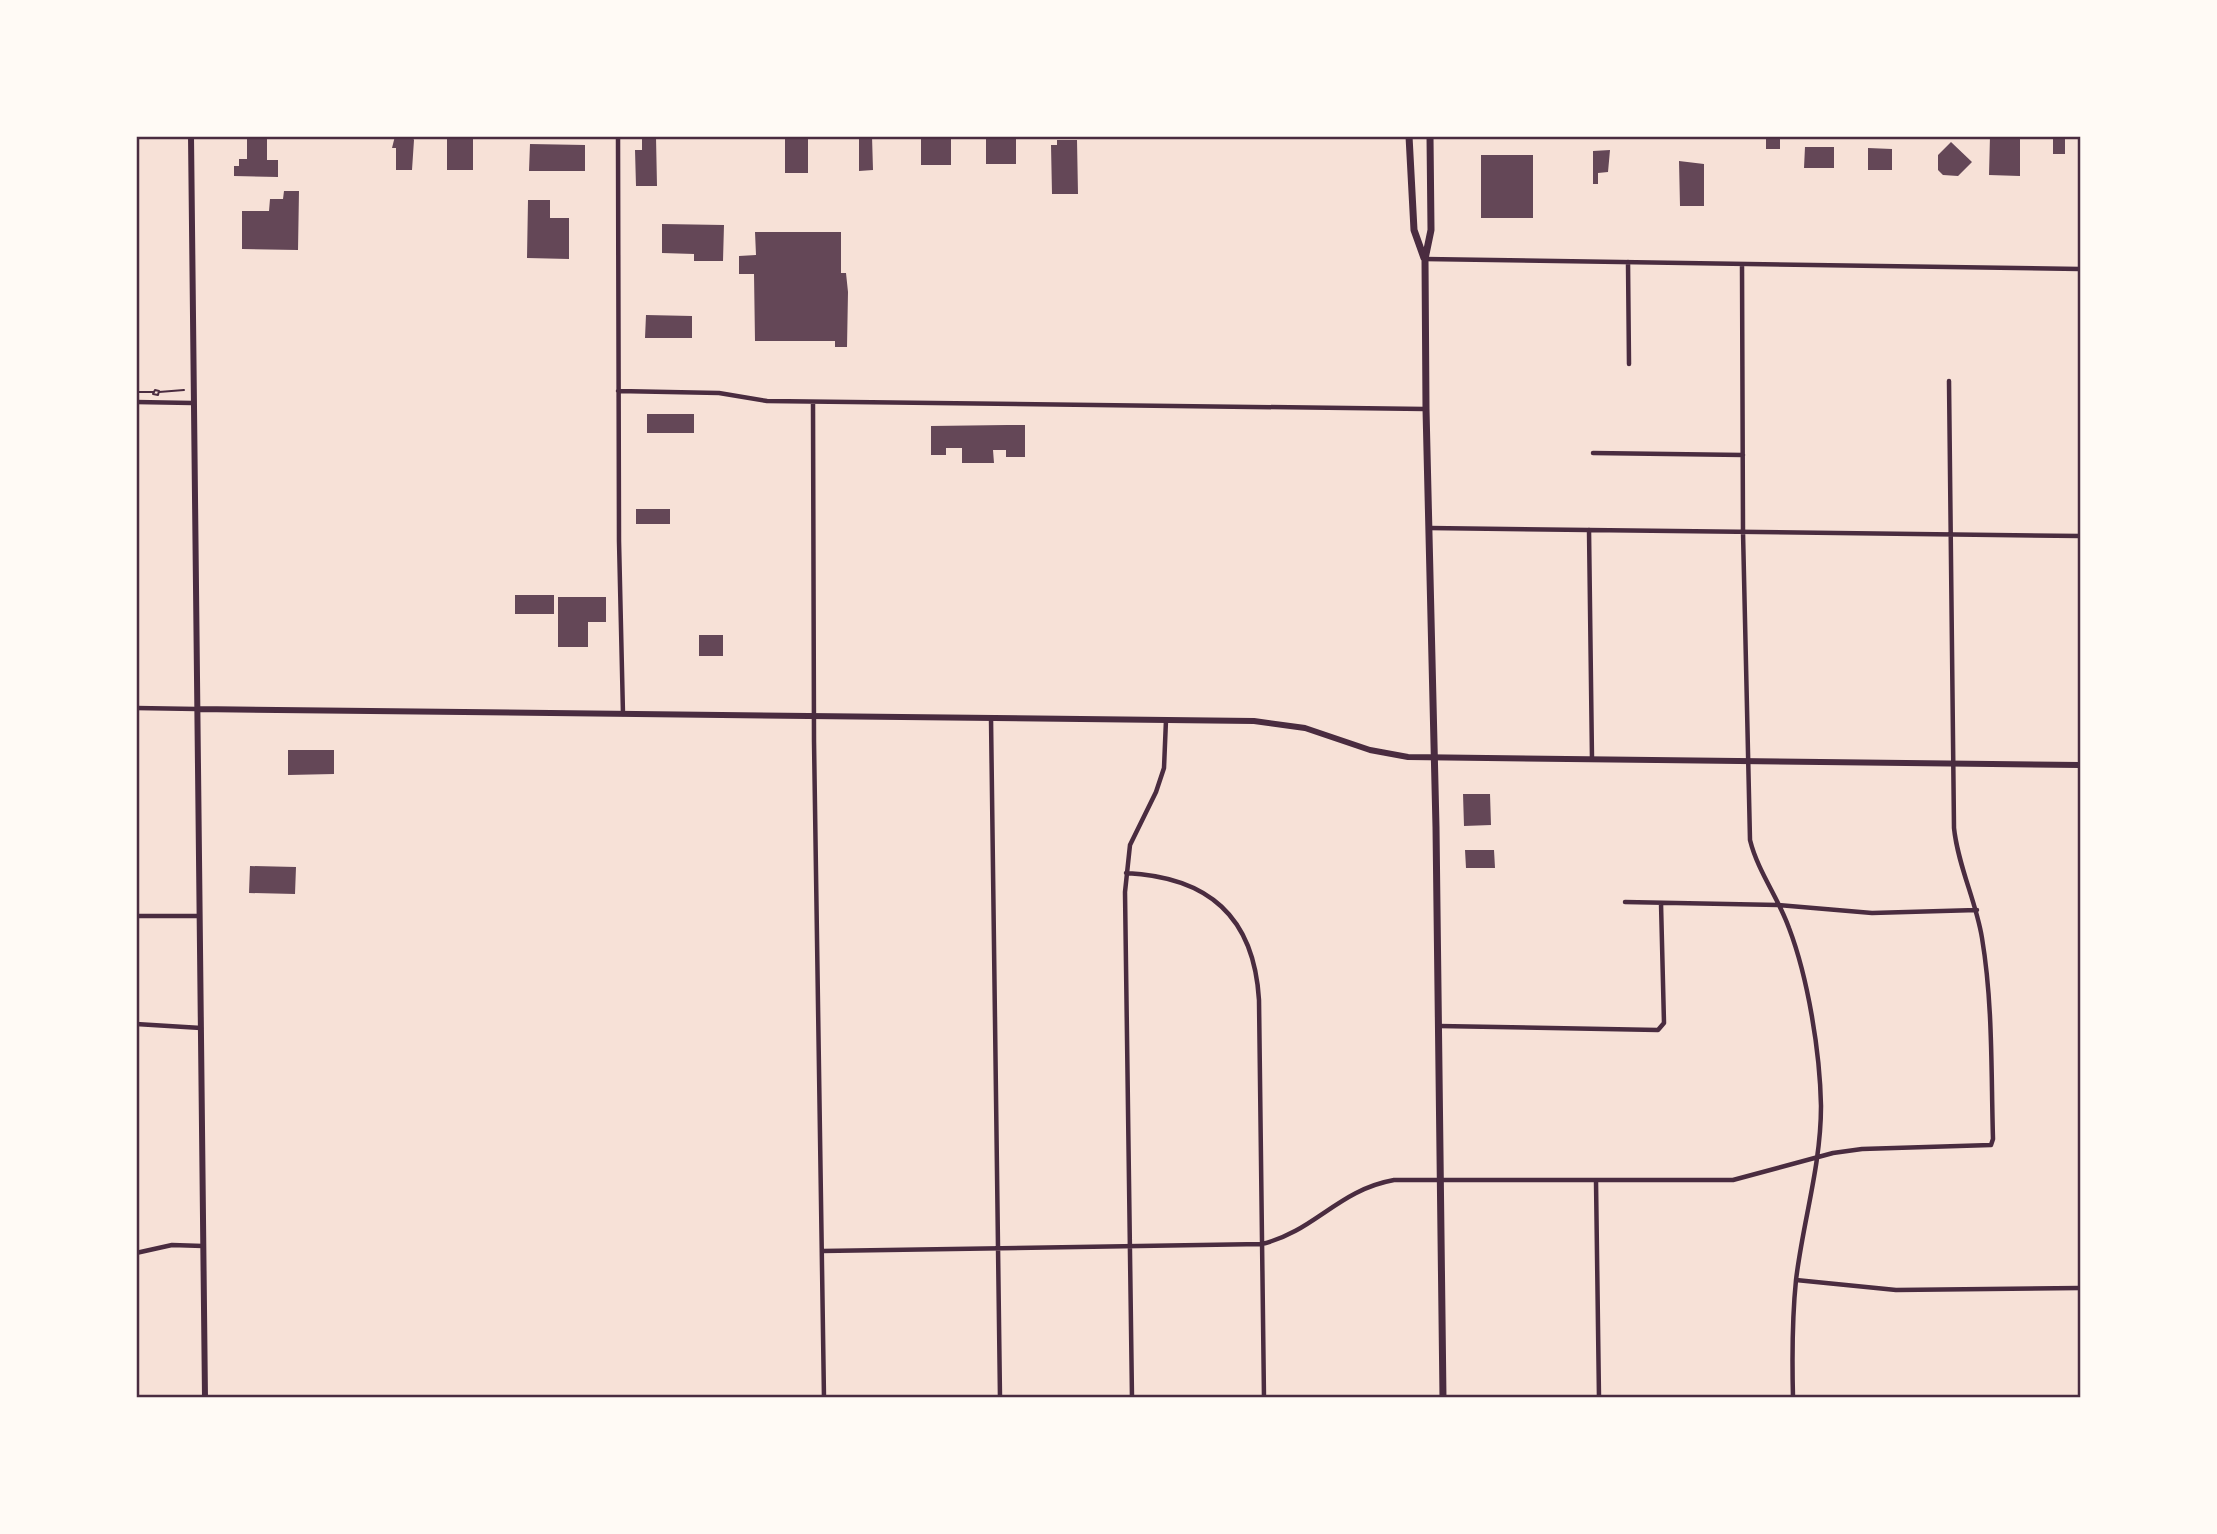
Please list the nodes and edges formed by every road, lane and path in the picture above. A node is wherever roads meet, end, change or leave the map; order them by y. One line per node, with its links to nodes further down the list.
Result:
1 (191, 136): 16 (street)
2 (618, 136): 12 (street)
3 (1409, 136): 5 (main road)
4 (1430, 136): 5 (main road)
5 (1425, 259): 6 (street); 17 (main road)
6 (1628, 262): 7 (street); 9 (street)
7 (1742, 264): 8 (street); 19 (street)
8 (2081, 268)
9 (1629, 365)
10 (1949, 381): 23 (street)
11 (186, 390): 13 (path)
12 (618, 391): 15 (street); 27 (street)
13 (136, 392)
14 (136, 402): 16 (street)
15 (813, 402): 17 (street); 28 (street)
16 (192, 403): 26 (street)
17 (1426, 409): 20 (main road)
18 (1593, 453): 19 (street)
19 (1743, 455): 22 (street)
20 (1429, 528): 21 (street); 31 (main road)
21 (1589, 530): 22 (street); 32 (street)
22 (1742, 532): 23 (street); 33 (street)
23 (1951, 534): 24 (street); 34 (street)
24 (2081, 536)
25 (136, 708): 26 (street)
26 (197, 709): 27 (street); 42 (street)
27 (623, 714): 28 (street)
28 (814, 716): 29 (street); 53 (street)
29 (991, 719): 30 (street); 52 (street)
30 (1166, 720): 31 (street); 36 (street)
31 (1435, 757): 32 (street); 44 (main road)
32 (1592, 759): 33 (street)
33 (1748, 760): 34 (street); 39 (street)
34 (1953, 763): 35 (street); 40 (street)
35 (2081, 765)
36 (1126, 873): 49 (street); 51 (street)
37 (1625, 902): 38 (street)
38 (1661, 903): 39 (street); 44 (street)
39 (1778, 905): 40 (street); 46 (street)
40 (1976, 910): 46 (street)
41 (136, 916): 42 (street)
42 (199, 916): 45 (street)
43 (136, 1024): 45 (street)
44 (1439, 1026): 47 (main road)
45 (201, 1028): 50 (street)
46 (1819, 1157): 48 (street); 55 (street)
47 (1441, 1180): 48 (street); 49 (street); 62 (main road)
48 (1596, 1181): 63 (street)
49 (1262, 1244): 51 (street); 61 (street)
50 (203, 1246): 54 (street); 57 (street)
51 (1130, 1247): 52 (street); 60 (street)
52 (997, 1249): 53 (street); 59 (street)
53 (822, 1251): 58 (street)
54 (136, 1253)
55 (1796, 1280): 56 (street); 64 (street)
56 (2081, 1288)
57 (205, 1398)
58 (824, 1398)
59 (1000, 1398)
60 (1132, 1398)
61 (1264, 1398)
62 (1443, 1398)
63 (1599, 1398)
64 (1793, 1398)

